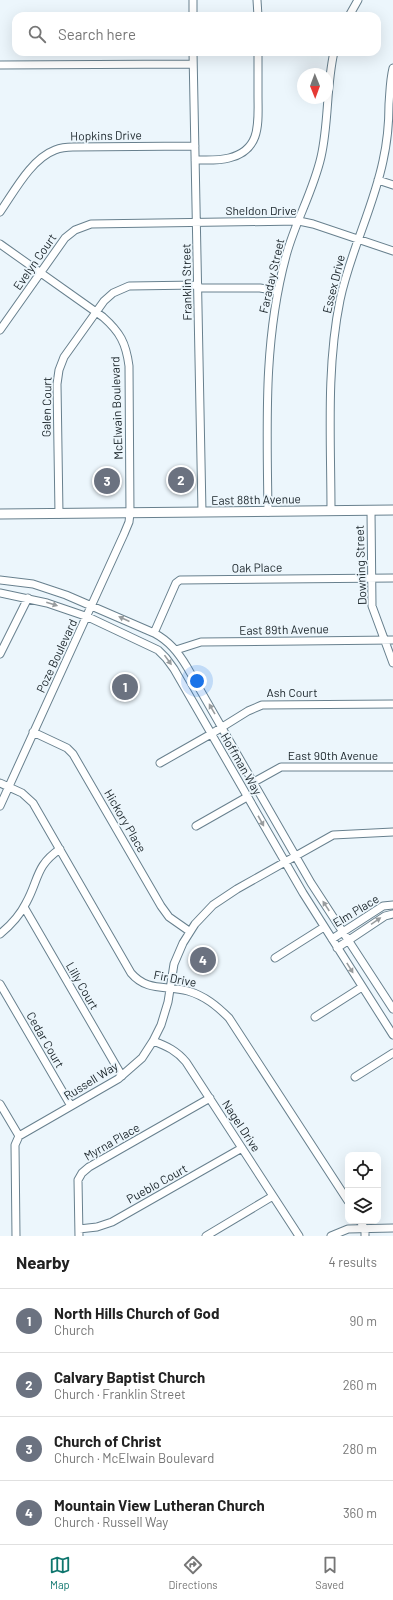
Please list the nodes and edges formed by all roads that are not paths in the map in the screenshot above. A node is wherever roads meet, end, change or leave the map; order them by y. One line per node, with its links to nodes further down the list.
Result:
1 (193, 0): 4 (street)
2 (258, 0): 5 (street)
3 (358, 0): 6 (street)
4 (193, 12)
5 (258, 12)
6 (351, 12)
7 (193, 56): 10 (street, Franklin Street)
8 (258, 56): 15 (street)
9 (333, 56): 19 (street, Faraday Street)
10 (193, 64): 11 (street); 14 (street, Franklin Street)
11 (0, 65)
12 (393, 68): 13 (street, Essex Drive)
13 (390, 126): 16 (street, Essex Drive)
14 (195, 146): 15 (street, Franklin Street); 18 (street, Hopkins Drive)
15 (195, 160): 20 (street, Franklin Street)
16 (378, 180): 17 (street); 21 (street, Essex Drive)
17 (393, 185)
18 (0, 212)
19 (299, 221): 20 (street, Sheldon Drive); 21 (street, Sheldon Drive); 26 (street, Faraday Street)
20 (197, 222): 24 (street, Evelyn Court); 25 (street, Franklin Street)
21 (358, 239): 23 (street, Sheldon Drive); 30 (street, Essex Drive)
22 (0, 244): 24 (street, McElwain Boulevard)
23 (393, 251)
24 (40, 273): 27 (street, McElwain Boulevard); 28 (street, Evelyn Court)
25 (198, 287): 26 (street, Galen Court); 27 (street, Galen Court); 32 (street, Franklin Street)
26 (278, 291): 33 (street, Faraday Street)
27 (96, 312): 34 (street, McElwain Boulevard); 36 (street, Galen Court)
28 (0, 330)
29 (393, 510): 31 (main road, East 88th Avenue)
30 (332, 511): 31 (main road, East 88th Avenue); 33 (main road, East 88th Avenue)
31 (371, 511): 37 (street, Downing Street)
32 (202, 512): 33 (main road, East 88th Avenue); 34 (main road, East 88th Avenue)
33 (268, 512)
34 (130, 513): 36 (main road, East 88th Avenue); 42 (street, Poze Boulevard)
35 (0, 514): 36 (main road, East 88th Avenue)
36 (58, 514)
37 (372, 578): 38 (street, Oak Place); 44 (street, Oak Place); 45 (street, Downing Street)
38 (393, 578)
39 (0, 580): 42 (street, Hoffman Way)
40 (0, 594): 41 (street, Hoffman Way)
41 (28, 598): 43 (street, Hoffman Way, one-way to 43); 48 (street)
42 (93, 605): 43 (street, Poze Boulevard); 44 (street, Hoffman Way, one-way to 42)
43 (88, 617): 52 (street, Poze Boulevard); 53 (street, Hoffman Way, one-way to 53)
44 (154, 633): 47 (street, Hoffman Way)
45 (384, 640): 46 (street, East 89th Avenue); 47 (street, East 89th Avenue); 49 (street, Downing Street)
46 (393, 640)
47 (176, 650): 51 (street, Hoffman Way, one-way to 47)
48 (0, 654)
49 (393, 663)
50 (393, 704): 51 (street, Ash Court)
51 (221, 726): 53 (street, Ash Court); 56 (street, Hoffman Way)
52 (33, 732): 58 (street, Poze Boulevard); 70 (street, Hickory Place)
53 (211, 734): 54 (street, Ash Court); 59 (street, Hoffman Way)
54 (160, 763)
55 (393, 767): 56 (street, East 90th Avenue)
56 (254, 782): 64 (street, Hoffman Way)
57 (0, 783): 58 (street, Fir Drive)
58 (9, 787): 60 (street, Poze Boulevard); 63 (street, Fir Drive)
59 (247, 797): 61 (street); 65 (street, Hoffman Way, one-way to 65)
60 (0, 806)
61 (196, 826)
62 (393, 832): 64 (street, Russell Way)
63 (60, 849): 67 (street); 79 (street, Fir Drive)
64 (296, 856): 65 (street, Russell Way); 71 (street, Hoffman Way, one-way to 64)
65 (284, 863): 69 (street, Hoffman Way); 70 (street, Russell Way)
66 (393, 905): 71 (street, Elm Place)
67 (24, 907): 72 (street); 85 (street, Lilly Court)
68 (393, 914): 74 (street, Elm Place, one-way to 68)
69 (324, 927): 73 (street, Hoffman Way); 76 (street, Elm Place)
70 (189, 932): 79 (street, Russell Way)
71 (342, 932): 73 (street, Elm Place); 74 (street, Hoffman Way)
72 (0, 934)
73 (332, 939): 75 (street, Hoffman Way)
74 (348, 940): 75 (street, Elm Place); 80 (street, Hoffman Way)
75 (337, 948): 78 (street, Hoffman Way, one-way to 78)
76 (275, 958)
77 (0, 984): 89 (street, Cedar Court)
78 (362, 987): 81 (street); 82 (street, Hoffman Way)
79 (170, 988): 83 (street, Russell Way); 93 (street, Fir Drive)
80 (392, 1005)
81 (315, 1018)
82 (393, 1035)
83 (153, 1042): 85 (street, Russell Way); 87 (street, Nagel Drive)
84 (393, 1053): 86 (street)
85 (122, 1076): 89 (street, Russell Way)
86 (354, 1077)
87 (210, 1098): 91 (street, Nagel Drive); 95 (street, Myrna Place)
88 (0, 1104): 90 (street)
89 (71, 1106): 90 (street, Russell Way)
90 (19, 1136): 97 (street)
91 (242, 1148): 92 (street, Nagel Drive); 95 (street, Pueblo Court)
92 (273, 1196): 98 (street); 99 (street, Nagel Drive)
93 (345, 1196)
94 (393, 1228): 96 (street)
95 (79, 1232)
96 (365, 1233): 100 (street)
97 (16, 1236)
98 (206, 1236)
99 (299, 1236)
100 (331, 1236)

